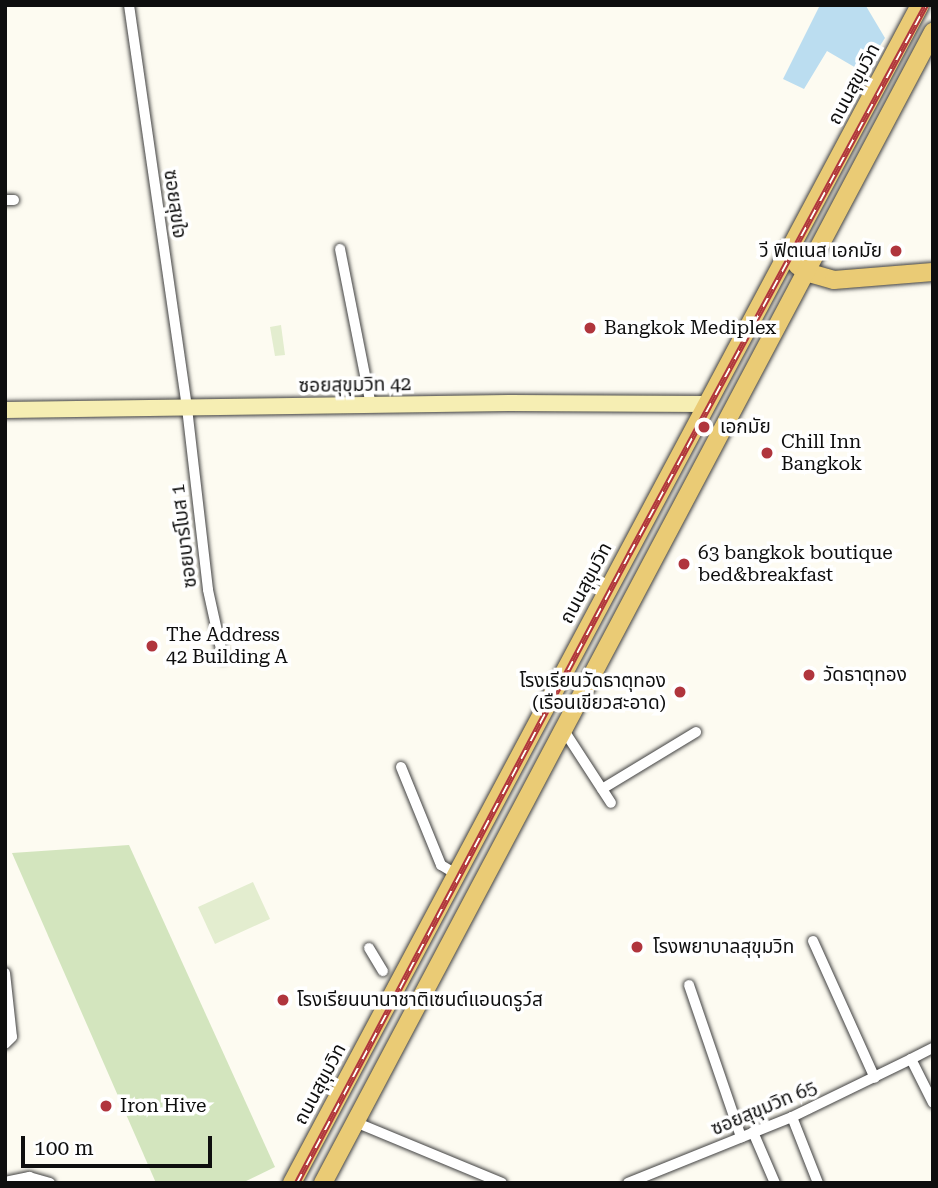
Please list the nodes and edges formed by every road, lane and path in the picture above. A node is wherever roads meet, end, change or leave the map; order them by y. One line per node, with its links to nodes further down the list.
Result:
1 (129, 5): 10 (street, ซอยสุขใจ)
2 (920, 5): 5 (main road, ถนนสุขุมวิท)
3 (933, 32): 6 (main road)
4 (340, 249): 9 (street)
5 (785, 256): 6 (main road); 8 (main road, ถนนสุขุมวิท)
6 (806, 272): 7 (main road); 12 (main road)
7 (933, 272)
8 (706, 404): 9 (street, ซอยสุขุมวิท 42); 12 (main road); 19 (main road, ถนนสุขุมวิท)
9 (371, 405): 10 (street, ซอยสุขุมวิท 42)
10 (187, 408): 11 (street, ซอยสุขุมวิท 42); 13 (street, ซอยบาร์โบส 1)
11 (5, 410)
12 (729, 416): 14 (main road)
13 (223, 658)
14 (564, 729): 17 (street); 20 (main road)
15 (696, 732): 17 (street)
16 (401, 767): 21 (street)
17 (602, 789): 18 (street)
18 (611, 803)
19 (490, 809): 20 (main road); 21 (main road, ถนนสุขุมวิท)
20 (514, 822): 33 (main road)
21 (456, 874): 38 (main road, ถนนสุขุมวิท)
22 (813, 941): 30 (street)
23 (369, 948): 24 (street)
24 (383, 971)
25 (5, 973): 27 (street)
26 (689, 985): 35 (street)
27 (5, 1044)
28 (933, 1048): 29 (street, ซอยสุขุมวิท 65)
29 (911, 1059): 30 (street, ซอยสุขุมวิท 65); 31 (street)
30 (875, 1078): 32 (street, ซอยสุขุมวิท 65)
31 (933, 1103)
32 (792, 1117): 34 (street, ซอยสุขุมวิท 65); 43 (street)
33 (355, 1122): 39 (main road); 40 (street)
34 (753, 1132): 35 (street, ซอยสุขุมวิท 65); 42 (street)
35 (741, 1137): 41 (street, ซอยสุขุมวิท 65)
36 (5, 1182): 37 (street)
37 (51, 1183)
38 (292, 1183)
39 (323, 1183)
40 (502, 1183)
41 (629, 1183)
42 (775, 1183)
43 (817, 1183)

